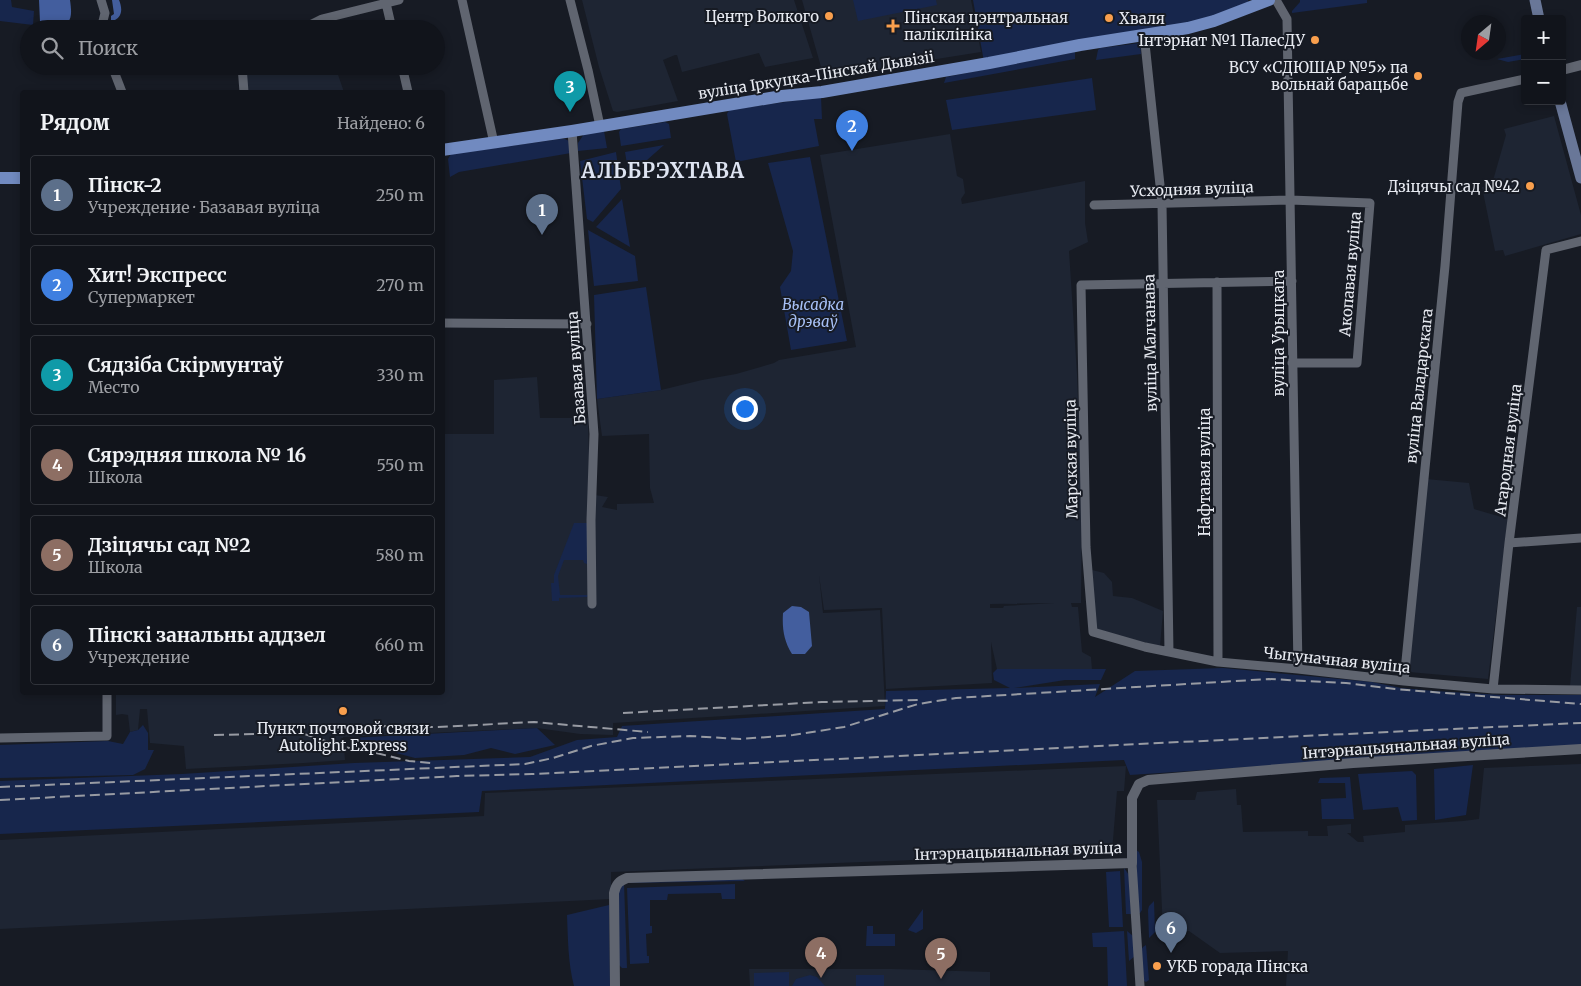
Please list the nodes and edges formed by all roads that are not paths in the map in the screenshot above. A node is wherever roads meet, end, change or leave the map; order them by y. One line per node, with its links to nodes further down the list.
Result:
1 (102, 0): 9 (street)
2 (399, 0): 7 (street)
3 (462, 0): 25 (street)
4 (570, 0): 23 (street)
5 (1269, 0): 12 (main road, вуліца Іркуцка-Пінскай Дывізіі); 30 (street, вуліца Урыцкага)
6 (1535, 0): 8 (main road)
7 (386, 3): 10 (street); 11 (street)
8 (1538, 15)
9 (104, 20)
10 (320, 20)
11 (390, 20)
12 (1144, 34): 23 (main road, вуліца Іркуцка-Пінскай Дывізіі); 31 (street, вуліца Малчанава)
13 (1581, 65): 14 (street)
14 (1566, 69)
15 (115, 75): 19 (street)
16 (243, 75): 20 (street)
17 (404, 75): 21 (street)
18 (1521, 80): 47 (street, вуліца Валадарскага)
19 (121, 90)
20 (244, 90)
21 (408, 90)
22 (1561, 105): 29 (main road)
23 (600, 126): 24 (main road, вуліца Іркуцка-Пінскай Дывізіі)
24 (572, 131): 25 (main road, вуліца Іркуцка-Пінскай Дывізіі); 38 (street, Базавая вуліца)
25 (494, 143): 26 (main road, вуліца Іркуцка-Пінскай Дывізіі)
26 (445, 150)
27 (0, 178): 28 (main road)
28 (20, 178)
29 (1581, 178)
30 (1290, 200): 31 (street, Усходняя вуліца); 34 (street, вуліца Урыцкага); 39 (street, Акопавая вуліца)
31 (1162, 204): 32 (street, Усходняя вуліца); 36 (street, вуліца Малчанава)
32 (1094, 205)
33 (1581, 241): 41 (street, Агародная вуліца)
34 (1292, 281): 35 (street); 39 (street, вуліца Урыцкага)
35 (1217, 282): 36 (street); 45 (street, Нафтавая вуліца)
36 (1162, 283): 43 (street, Марская вуліца); 44 (street, вуліца Малчанава)
37 (445, 323): 38 (street)
38 (587, 324): 42 (street, Базавая вуліца)
39 (1292, 363): 46 (street, вуліца Урыцкага)
40 (1581, 538): 41 (street)
41 (1509, 543): 48 (street, Агародная вуліца)
42 (592, 604)
43 (1093, 632): 44 (street, Чыгуначная вуліца)
44 (1169, 652): 45 (street, Чыгуначная вуліца)
45 (1218, 662): 46 (street, Чыгуначная вуліца)
46 (1298, 669): 47 (street, Чыгуначная вуліца)
47 (1404, 681): 48 (street, Чыгуначная вуліца)
48 (1494, 688): 49 (street, Чыгуначная вуліца)
49 (1581, 690)
50 (107, 695): 51 (street)
51 (0, 738)
52 (1581, 749): 53 (street, Інтэрнацыянальная вуліца)
53 (1132, 863): 54 (street, Інтэрнацыянальная вуліца); 55 (street)
54 (614, 986)
55 (1140, 986)

